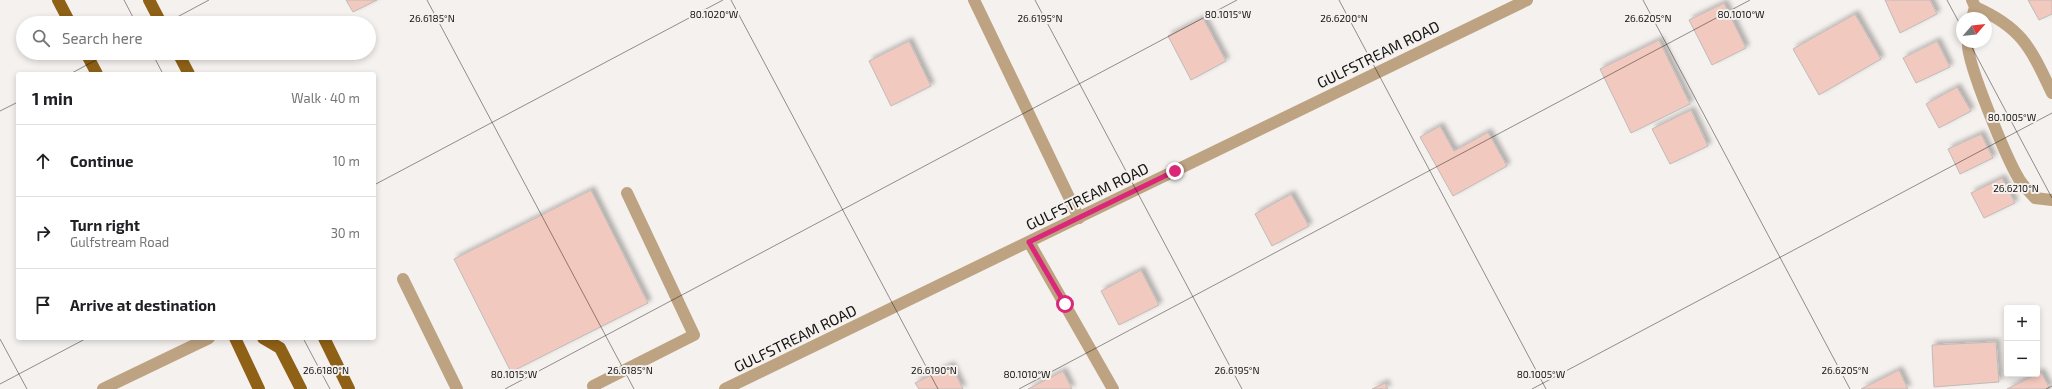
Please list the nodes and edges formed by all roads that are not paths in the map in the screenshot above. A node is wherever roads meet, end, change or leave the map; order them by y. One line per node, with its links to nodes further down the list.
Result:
1 (58, 0): 6 (main road)
2 (149, 0): 7 (main road)
3 (974, 0): 16 (street)
4 (1527, 0): 16 (street, GULFSTREAM ROAD)
5 (1973, 8): 13 (street)
6 (66, 16)
7 (157, 16)
8 (1969, 48): 15 (street)
9 (90, 60): 11 (main road)
10 (182, 60): 12 (main road)
11 (96, 72)
12 (188, 72)
13 (2052, 93)
14 (627, 193): 23 (street)
15 (2052, 200)
16 (1079, 218): 17 (street, GULFSTREAM ROAD)
17 (1029, 242): 29 (street, GULFSTREAM ROAD); 30 (street)
18 (403, 279): 28 (street)
19 (205, 340): 24 (street)
20 (236, 340): 25 (main road)
21 (266, 340): 26 (main road)
22 (325, 340): 27 (main road)
23 (591, 388)
24 (103, 389)
25 (259, 389)
26 (301, 389)
27 (349, 389)
28 (457, 389)
29 (726, 389)
30 (1113, 389)

